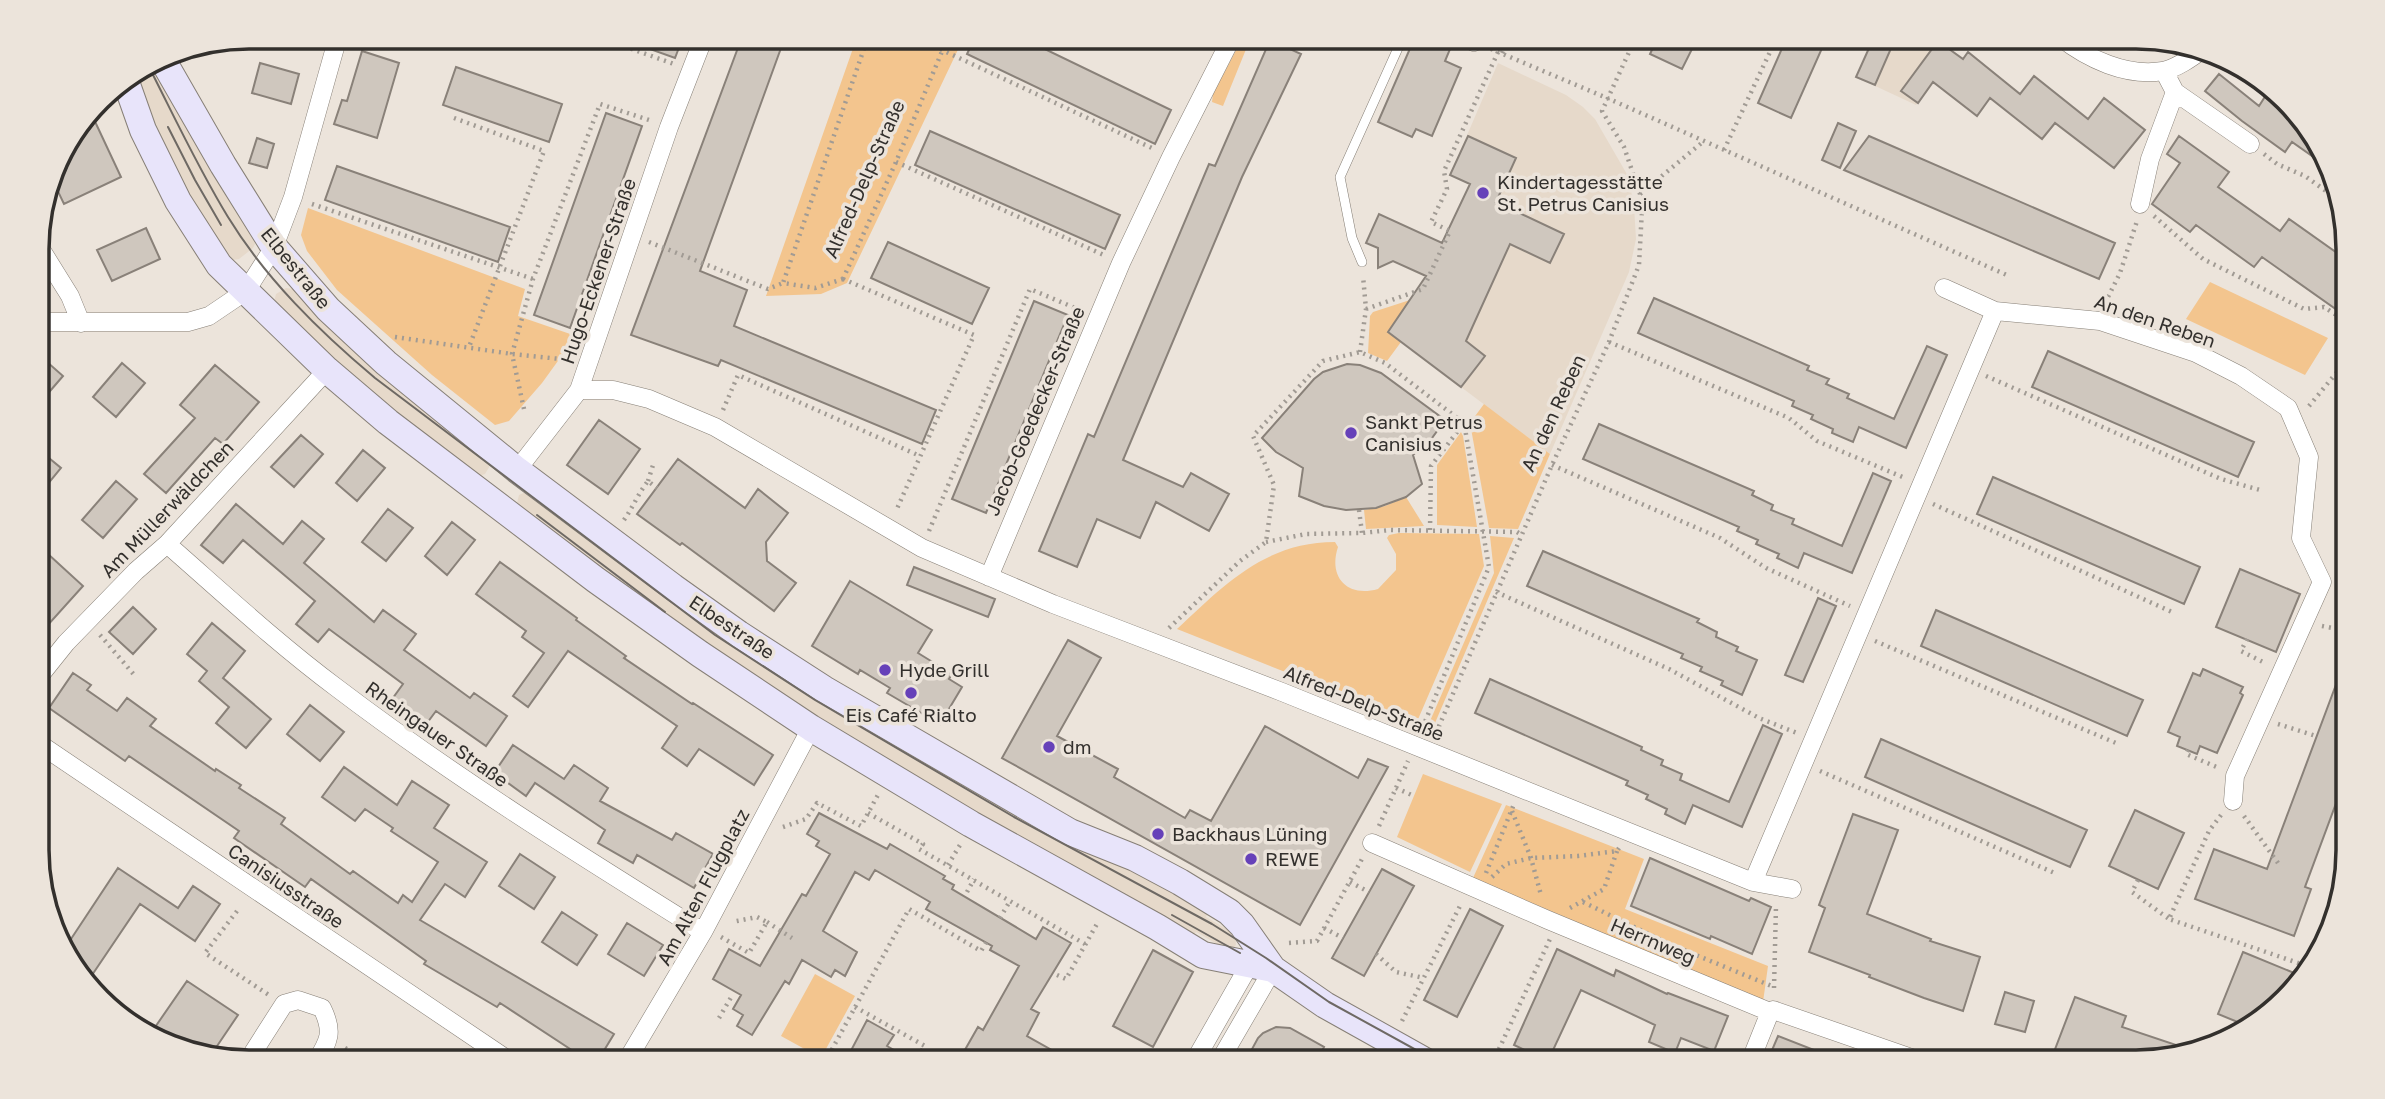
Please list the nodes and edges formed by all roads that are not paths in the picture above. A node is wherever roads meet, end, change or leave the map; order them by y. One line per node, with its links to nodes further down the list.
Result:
1 (335, 49): 13 (street)
2 (699, 49): 22 (street, Hugo-Eckener-Straße)
3 (1226, 49): 25 (street, Jacob-Goedecker-Straße)
4 (1398, 49): 15 (lane)
5 (2077, 49): 8 (street)
6 (2191, 57): 8 (street)
7 (167, 67): 13 (main road, Elbestraße)
8 (2164, 71): 10 (street)
9 (129, 90): 17 (main road, Elbestraße)
10 (2175, 92): 11 (street); 12 (street)
11 (2250, 144)
12 (2140, 204)
13 (269, 256): 17 (street); 23 (main road, Elbestraße)
14 (49, 262): 20 (street)
15 (1362, 262)
16 (1944, 288): 18 (street, An den Reben)
17 (246, 291): 20 (street); 21 (main road, Elbestraße)
18 (1995, 311): 29 (street, An den Reben); 31 (street)
19 (49, 322): 20 (street)
20 (81, 323)
21 (327, 370): 24 (street, Am Müllerwäldchen); 27 (main road, Elbestraße)
22 (579, 390): 23 (street, Hugo-Eckener-Straße); 25 (street, Alfred-Delp-Straße)
23 (517, 470): 34 (main road, Elbestraße)
24 (167, 544): 26 (street, Am Müllerwäldchen); 33 (street, Rheingauer Straße)
25 (989, 577): 31 (street, Alfred-Delp-Straße)
26 (49, 665)
27 (811, 728): 33 (street, Am Alten Flugplatz); 34 (main road, Elbestraße)
28 (49, 750): 38 (street, Canisiusstraße)
29 (2233, 801)
30 (1372, 843): 35 (street, Herrnweg)
31 (1753, 882): 32 (street, Alfred-Delp-Straße)
32 (1792, 889)
33 (704, 930): 39 (street, Am Alten Flugplatz)
34 (1260, 961): 40 (street); 41 (street); 42 (main road, Elbestraße)
35 (1772, 1011): 43 (street); 44 (street, Herrnweg)
36 (255, 1050): 37 (street)
37 (322, 1050)
38 (494, 1050)
39 (633, 1050)
40 (1202, 1050)
41 (1224, 1050)
42 (1403, 1050)
43 (1755, 1050)
44 (1887, 1050)

